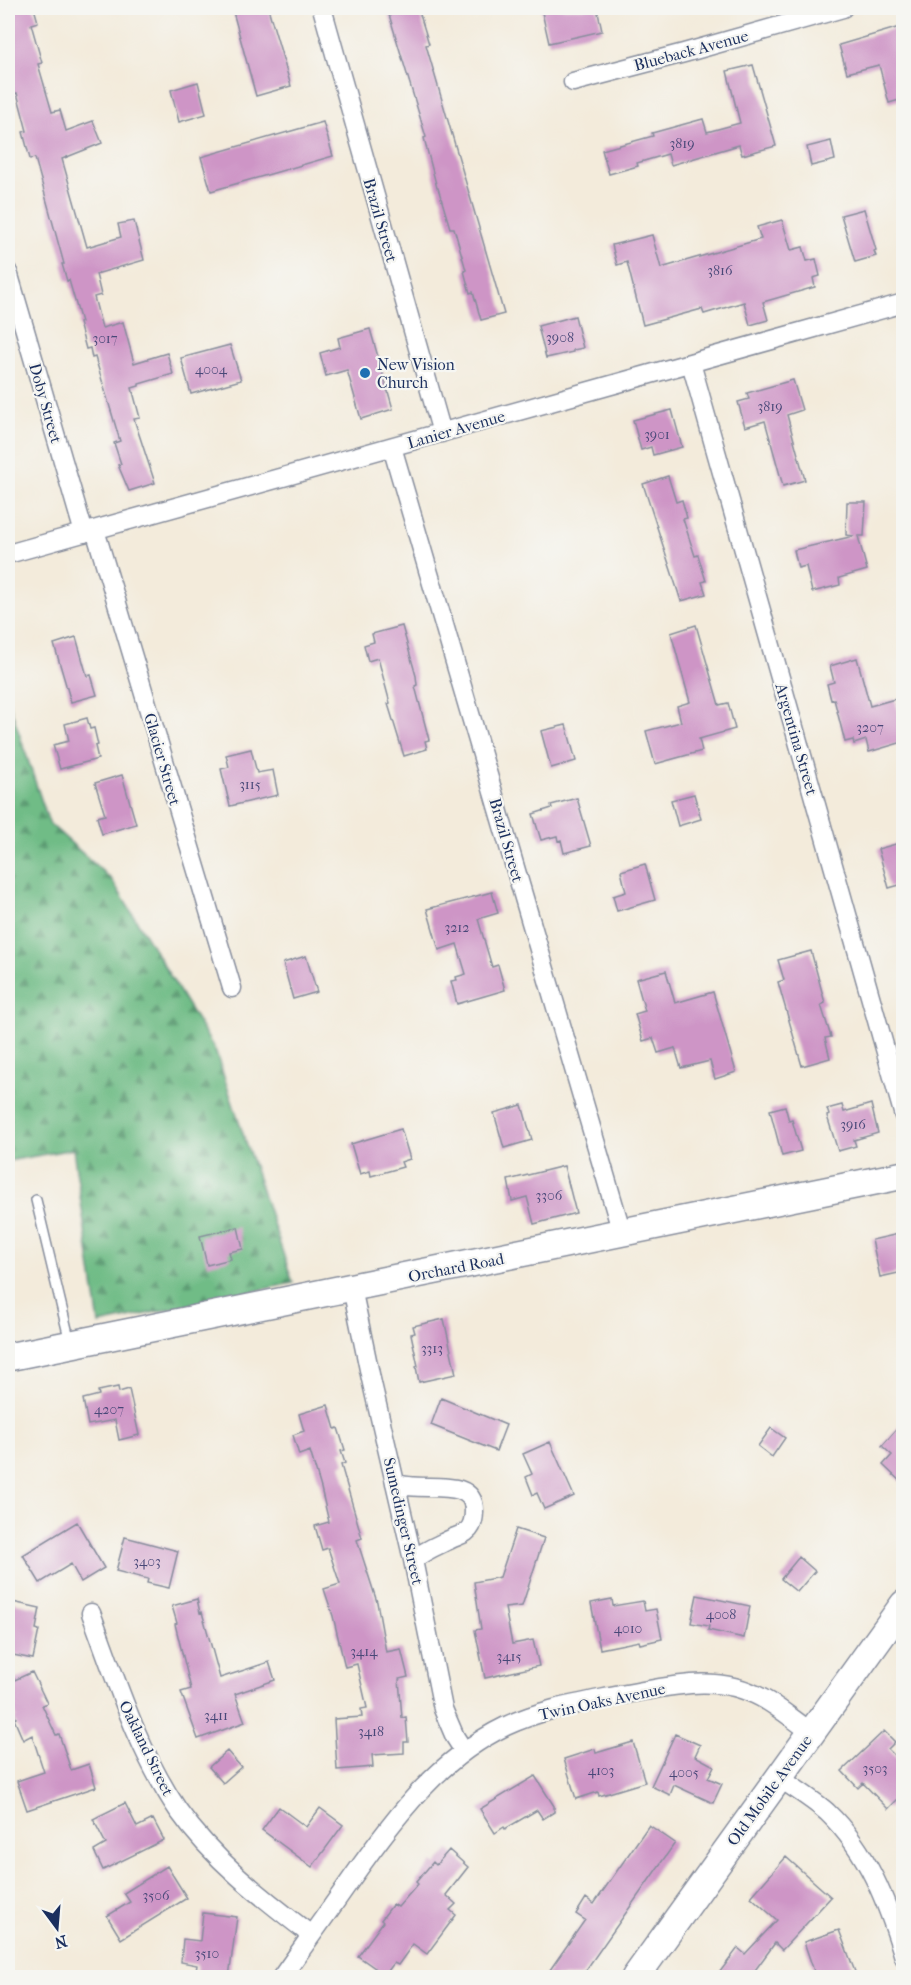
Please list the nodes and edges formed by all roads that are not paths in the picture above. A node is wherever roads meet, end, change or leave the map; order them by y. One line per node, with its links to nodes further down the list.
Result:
1 (322, 8): 7 (street, Brazil Street)
2 (843, 8): 3 (street, Blueback Avenue)
3 (573, 82)
4 (8, 272): 9 (street, Doby Street)
5 (903, 303): 6 (street, Lanier Avenue)
6 (691, 363): 7 (street, Lanier Avenue); 12 (street, Argentina Street)
7 (442, 433): 8 (street, Lanier Avenue)
8 (392, 447): 9 (street, Lanier Avenue); 15 (street, Brazil Street)
9 (89, 532): 10 (street, Lanier Avenue); 11 (street, Glacier Street)
10 (8, 554)
11 (232, 988)
12 (903, 1116)
13 (903, 1175): 15 (main road, Orchard Road)
14 (36, 1200): 17 (lane)
15 (622, 1233): 16 (main road, Orchard Road)
16 (352, 1288): 17 (main road, Orchard Road); 19 (street, Sumedinger Street)
17 (71, 1344): 18 (main road, Orchard Road)
18 (8, 1357)
19 (395, 1483): 20 (street, Sumedinger Street); 20 (street)
20 (413, 1560): 24 (street, Sumedinger Street)
21 (901, 1607): 23 (main road, Old Mobile Avenue)
22 (91, 1613): 26 (street, Oakland Street)
23 (811, 1732): 24 (street, Twin Oaks Avenue); 25 (main road, Old Mobile Avenue)
24 (464, 1751): 26 (street, Twin Oaks Avenue)
25 (778, 1777): 27 (street); 29 (main road, Old Mobile Avenue)
26 (311, 1935): 28 (street, Twin Oaks Avenue)
27 (903, 1957)
28 (281, 1977)
29 (635, 1977)

